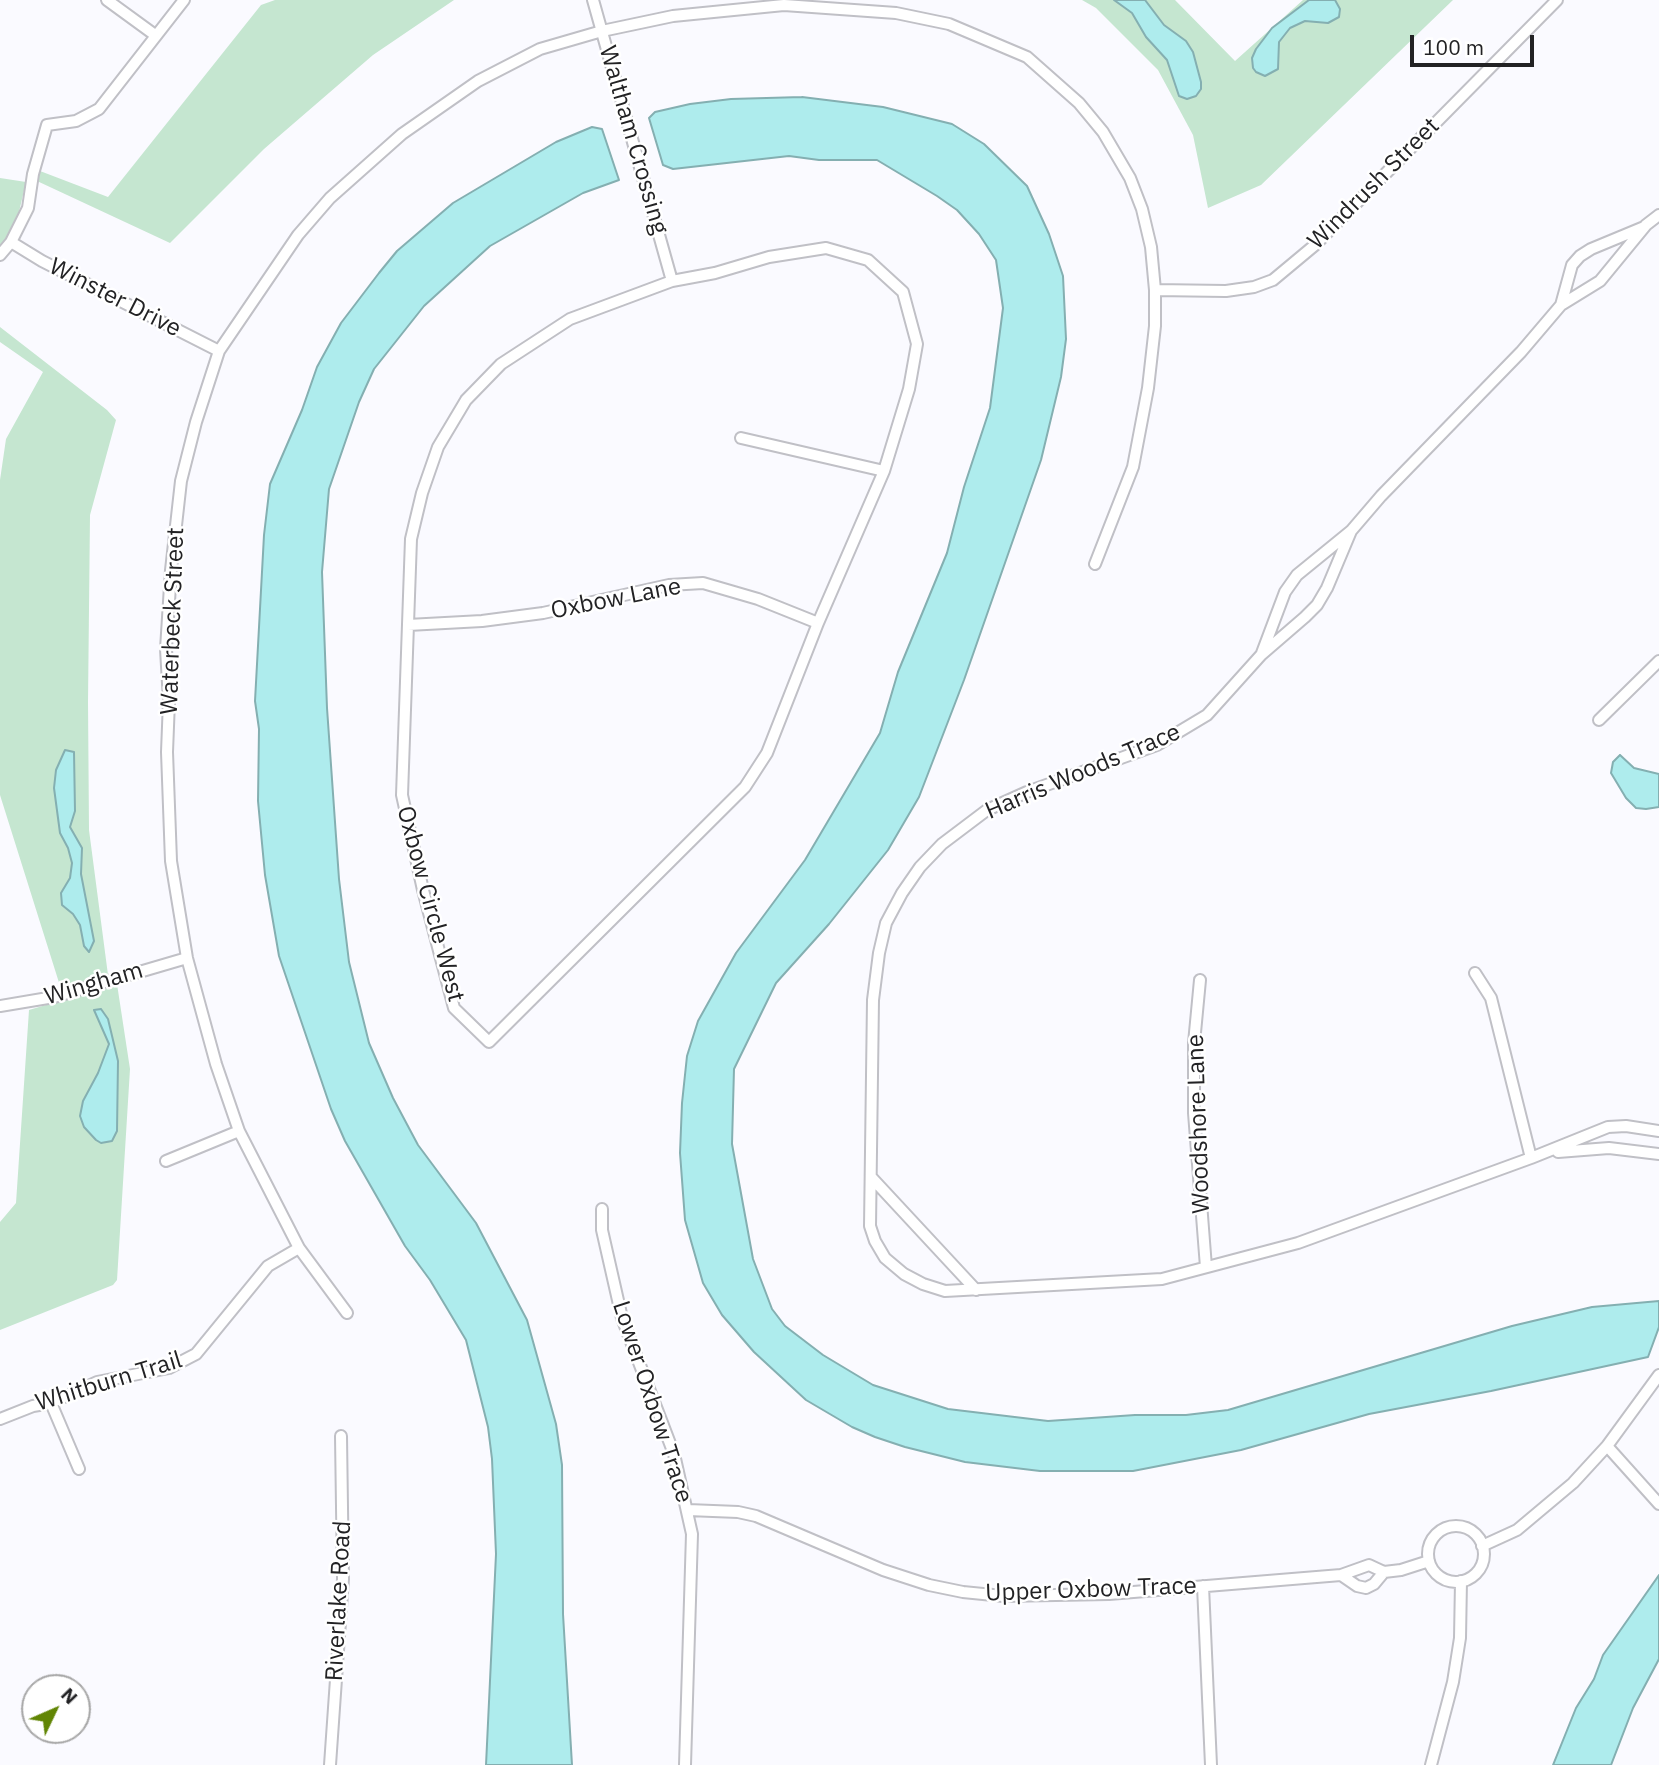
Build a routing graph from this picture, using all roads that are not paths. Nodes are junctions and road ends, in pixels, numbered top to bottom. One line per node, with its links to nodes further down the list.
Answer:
1 (107, 0): 6 (street)
2 (184, 0): 6 (street)
3 (593, 0): 5 (street, Waltham Crossing)
4 (1557, 0): 12 (street, Windrush Street)
5 (602, 31): 11 (street, Waltham Crossing); 12 (street, Waterbeck Street); 14 (street, Waterbeck Street)
6 (155, 35): 9 (street)
7 (1659, 215): 8 (street, Harris Woods Trace)
8 (1646, 225): 13 (street, Harris Woods Trace); 13 (street, Harris Woods Trace)
9 (11, 242): 10 (street); 14 (street, Winster Drive)
10 (0, 255)
11 (672, 281): 16 (street, Oxbow Circle West); 20 (street, Oxbow Circle West)
12 (1155, 290): 18 (street, Waterbeck Street)
13 (1561, 305): 17 (street, Harris Woods Trace)
14 (219, 351): 24 (street, Waterbeck Street)
15 (741, 438): 16 (street)
16 (884, 471): 19 (street, Oxbow Circle West)
17 (1351, 531): 21 (street, Harris Woods Trace); 21 (street, Harris Woods Trace)
18 (1095, 564)
19 (818, 623): 20 (street, Oxbow Lane); 20 (street, Oxbow Circle West)
20 (408, 625)
21 (1261, 655): 33 (street, Harris Woods Trace)
22 (1659, 661): 23 (street)
23 (1598, 720)
24 (187, 958): 27 (street, Wingham); 28 (street, Waterbeck Street)
25 (1475, 973): 31 (street)
26 (1200, 980): 36 (street, Woodshore Lane)
27 (0, 1006)
28 (239, 1131): 32 (street); 35 (street, Waterbeck Street)
29 (1659, 1131): 31 (street, Harris Woods Trace)
30 (1659, 1154): 31 (street, Harris Woods Trace)
31 (1531, 1158): 36 (street, Harris Woods Trace)
32 (166, 1161)
33 (871, 1177): 37 (street); 37 (street, Harris Woods Trace)
34 (602, 1209): 46 (street, Lower Oxbow Trace)
35 (299, 1248): 38 (street, Waterbeck Street); 40 (street, Whitburn Trail)
36 (1206, 1267): 37 (street, Harris Woods Trace)
37 (976, 1290)
38 (347, 1313)
39 (1659, 1375): 43 (street)
40 (51, 1403): 41 (street, Whitburn Trail); 44 (street)
41 (0, 1419)
42 (341, 1436): 53 (street, Riverlake Road)
43 (1607, 1447): 45 (street); 47 (street)
44 (79, 1469)
45 (1659, 1504)
46 (688, 1510): 52 (street, Upper Oxbow Trace); 54 (street, Lower Oxbow Trace)
47 (1482, 1546): 48 (street); 51 (street)
48 (1429, 1561): 49 (street, Upper Oxbow Trace); 51 (street)
49 (1384, 1572): 50 (street, Upper Oxbow Trace); 50 (street, Upper Oxbow Trace)
50 (1341, 1575): 52 (street, Upper Oxbow Trace)
51 (1461, 1581): 56 (street)
52 (1203, 1586): 55 (street)
53 (330, 1765)
54 (685, 1765)
55 (1211, 1765)
56 (1431, 1765)

